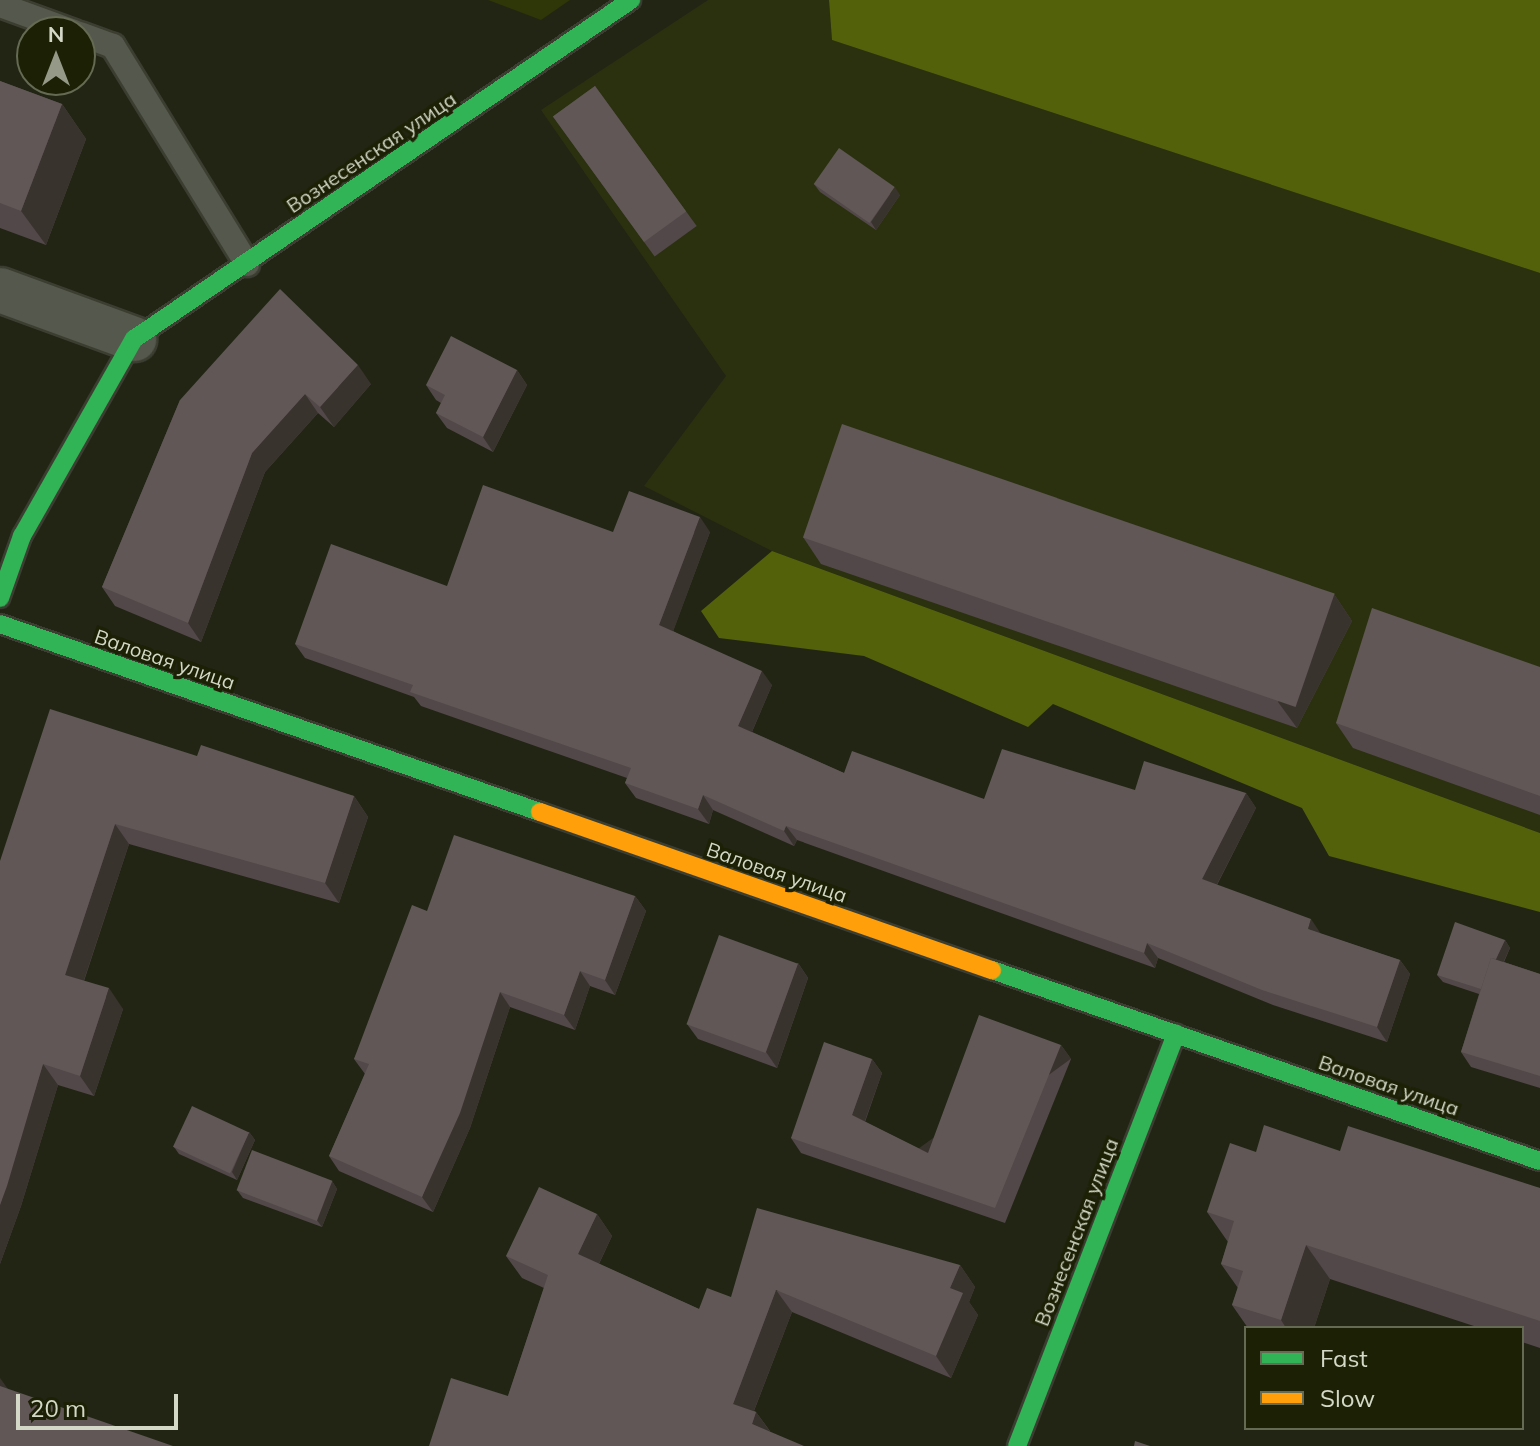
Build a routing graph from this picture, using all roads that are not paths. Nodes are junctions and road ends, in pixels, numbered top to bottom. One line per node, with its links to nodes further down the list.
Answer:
1 (631, 0): 5 (street, Вознесенская улица)
2 (0, 5): 3 (lane)
3 (30, 16)
4 (96, 40): 5 (lane)
5 (247, 264): 7 (street, Вознесенская улица)
6 (0, 290): 7 (street)
7 (134, 339): 8 (street)
8 (0, 598)
9 (0, 624): 10 (street, Валовая улица)
10 (1176, 1034): 11 (street, Валовая улица); 12 (street, Вознесенская улица)
11 (1540, 1161)
12 (1017, 1446)

